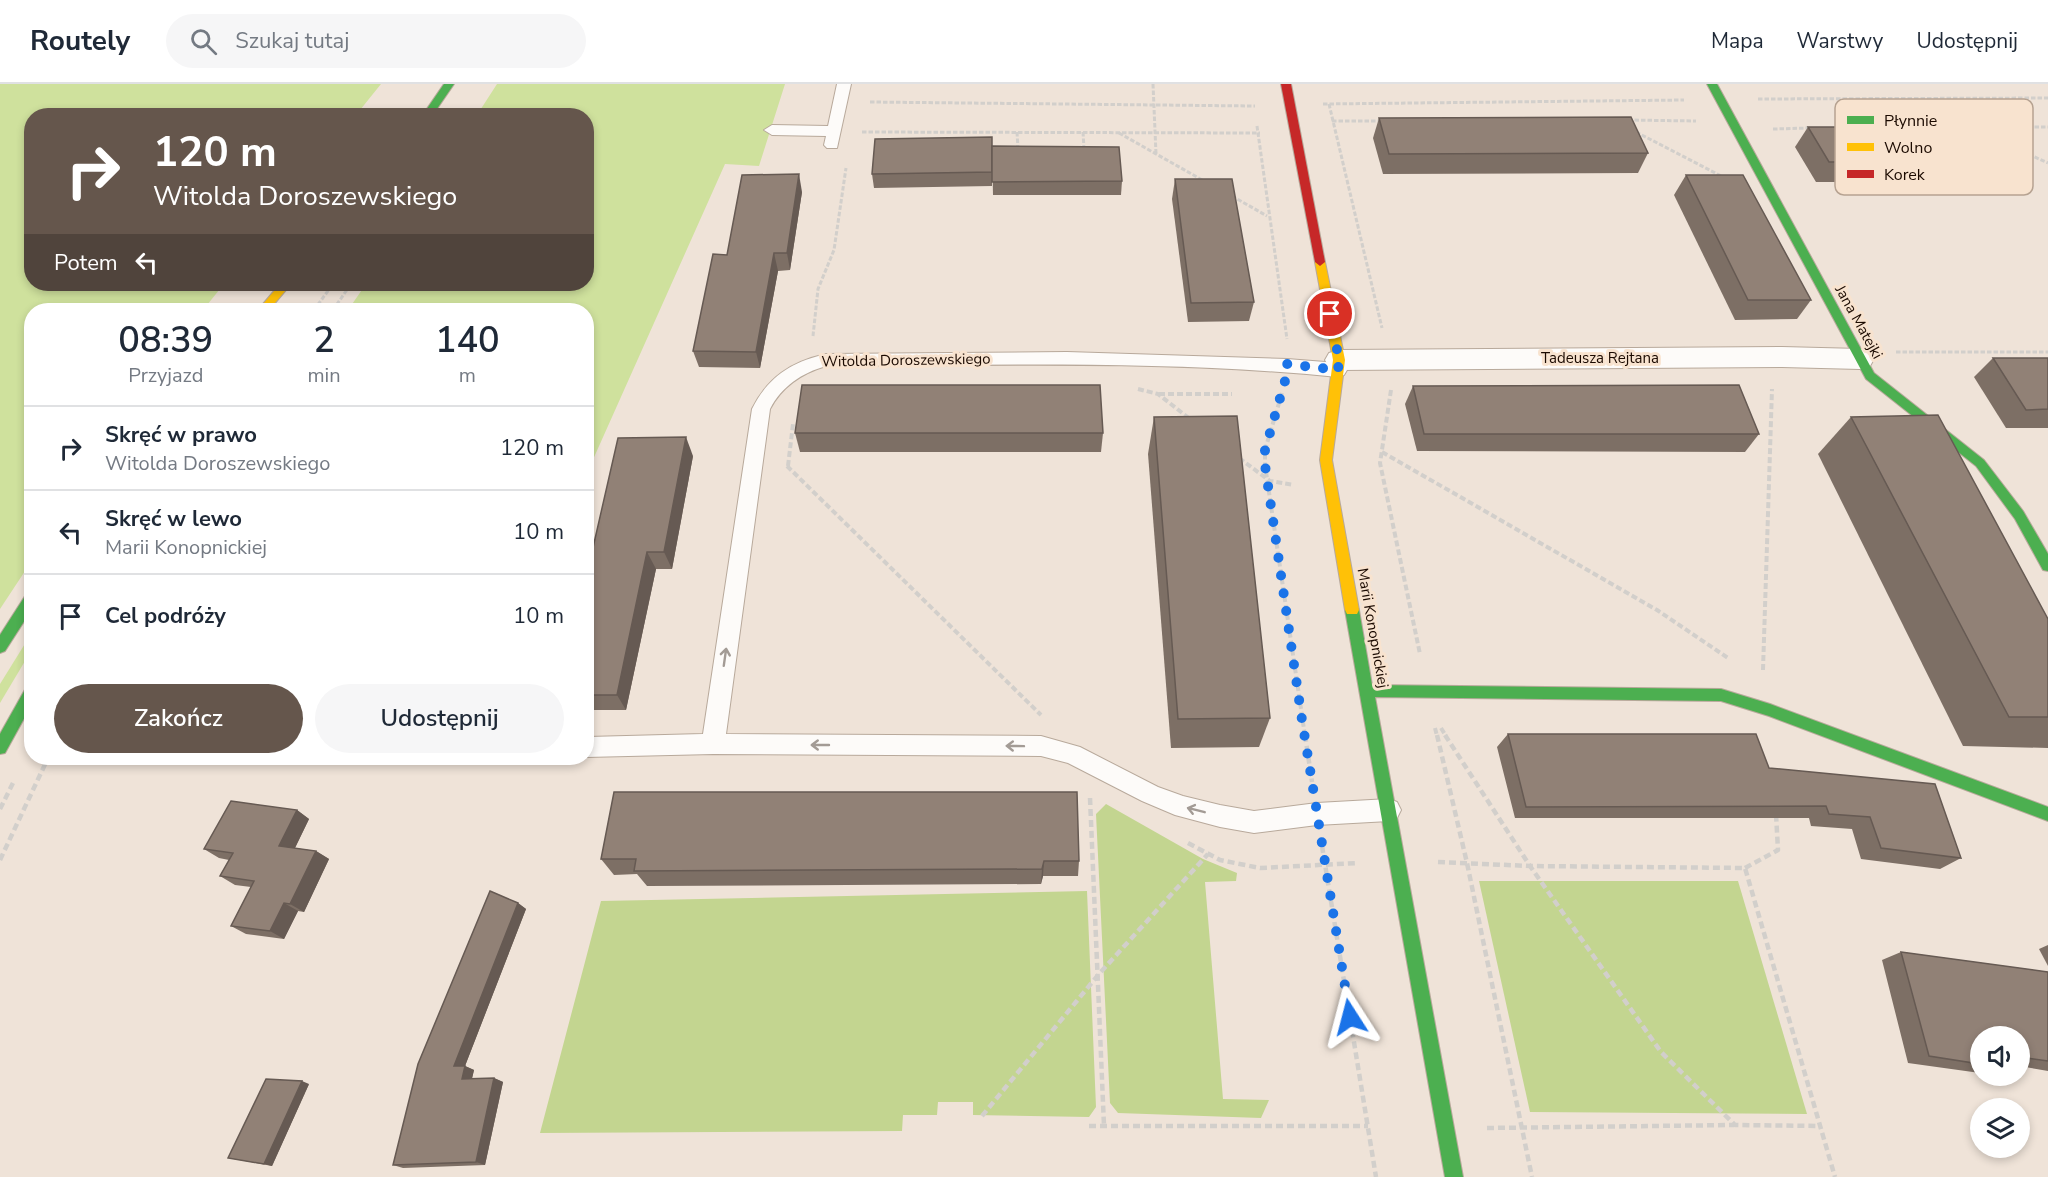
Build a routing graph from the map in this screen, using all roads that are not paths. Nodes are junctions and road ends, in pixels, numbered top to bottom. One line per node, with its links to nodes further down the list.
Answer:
1 (449, 84): 5 (street)
2 (844, 84): 6 (lane)
3 (1286, 84): 10 (street, Marii Konopnickiej)
4 (1712, 84): 9 (street, Jana Matejki)
5 (432, 108)
6 (772, 130)
7 (280, 291): 8 (street)
8 (269, 303)
9 (1858, 355): 10 (street, Tadeusza Rejtana); 11 (street, Jana Matejki)
10 (1338, 365): 14 (street, Marii Konopnickiej); 16 (lane, Witolda Doroszewskiego, one-way to 10)
11 (2048, 566)
12 (24, 610): 13 (street)
13 (0, 647)
14 (1368, 691): 19 (street, Marii Konopnickiej); 20 (street)
15 (24, 704): 18 (street)
16 (713, 744): 17 (lane); 19 (lane, one-way to 16)
17 (594, 747)
18 (0, 748)
19 (1389, 810): 21 (street, Marii Konopnickiej)
20 (2048, 814)
21 (1454, 1177)

